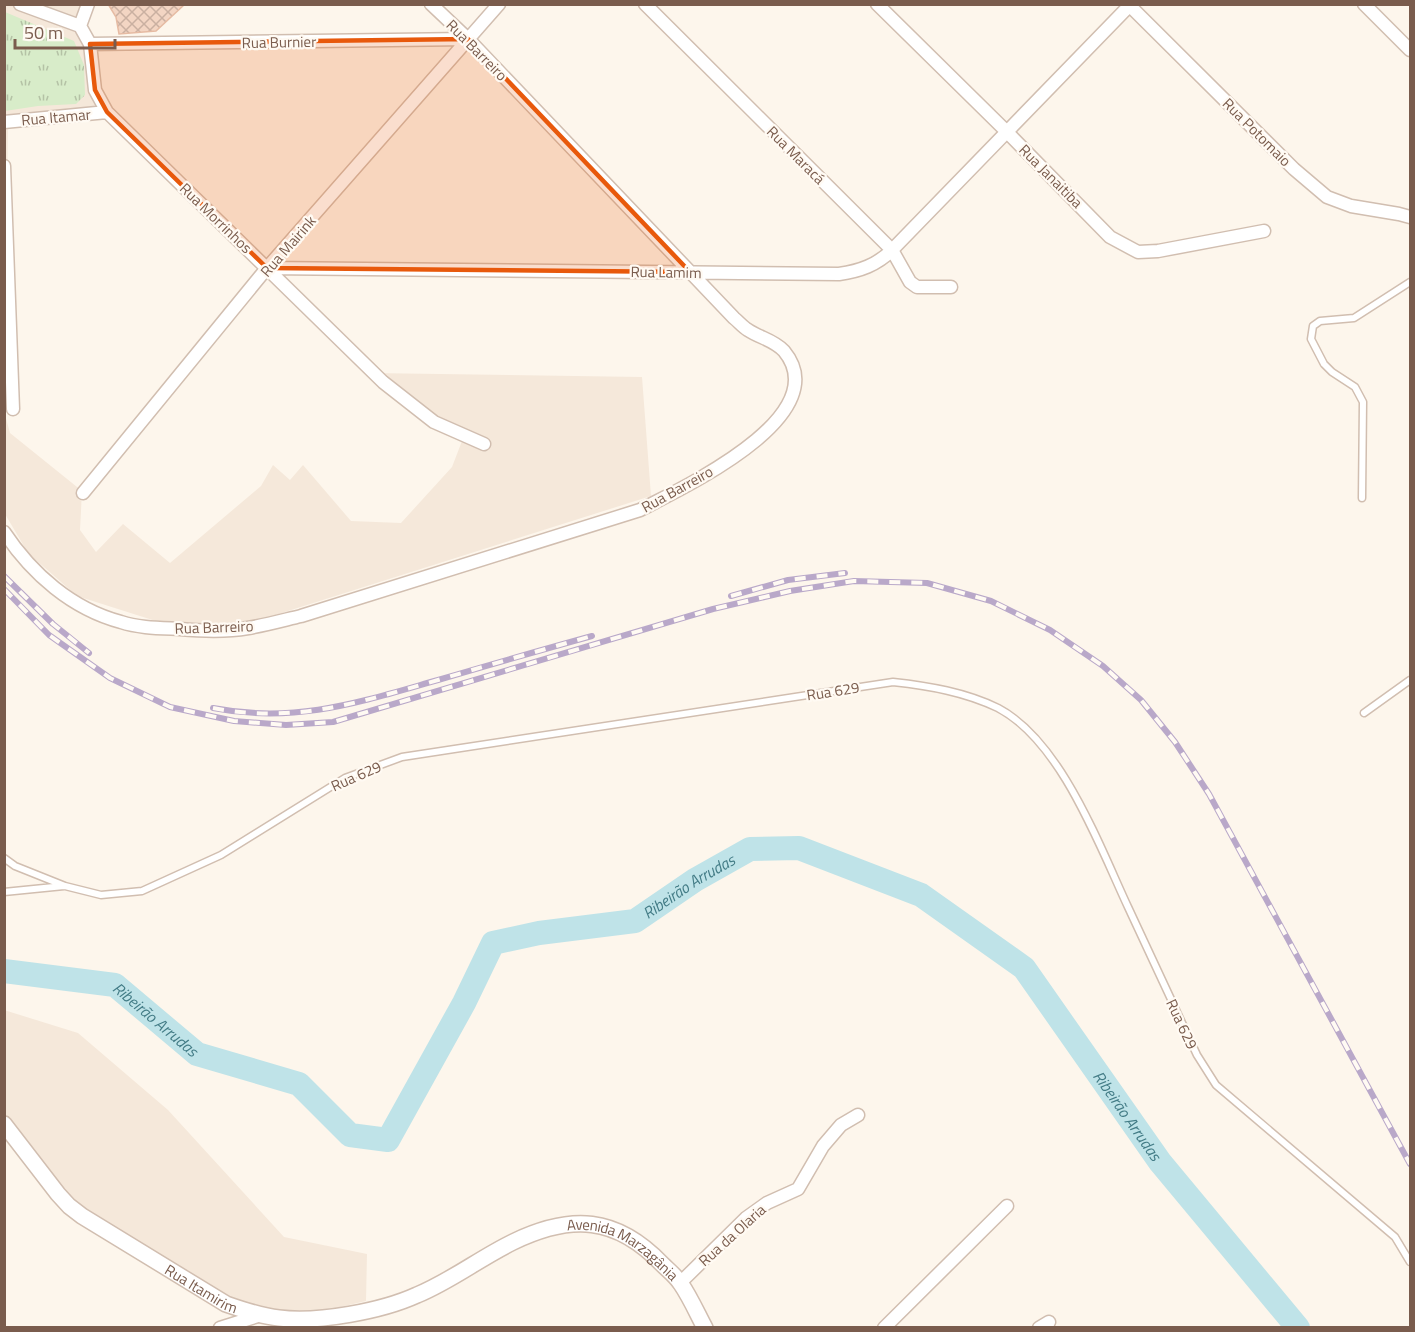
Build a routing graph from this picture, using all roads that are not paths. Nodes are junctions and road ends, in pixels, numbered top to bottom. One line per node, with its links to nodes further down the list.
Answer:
1 (20, 4): 9 (street)
2 (88, 4): 9 (street)
3 (431, 4): 10 (street, Rua Barreiro)
4 (499, 4): 10 (street, Rua Mairink)
5 (645, 4): 19 (street, Rua Maracá)
6 (877, 4): 15 (street, Rua Janaitiba)
7 (1364, 4): 12 (street)
8 (1130, 5): 15 (street, Rua Lamim); 17 (street, Rua Potomaio)
9 (80, 26): 11 (street, Rua Morrinhos)
10 (468, 39): 11 (street, Rua Burnier); 20 (street, Rua Mairink); 21 (street, Rua Barreiro)
11 (90, 44): 13 (street, Rua Morrinhos)
12 (1410, 50)
13 (107, 112): 14 (street, Rua Itamar); 20 (street, Rua Morrinhos)
14 (4, 122)
15 (1006, 131): 18 (street, Rua Janaitiba); 19 (street, Rua Lamim)
16 (4, 166): 24 (street)
17 (1410, 217)
18 (1264, 231)
19 (892, 250): 21 (street, Rua Lamim); 23 (street, Rua Maracá)
20 (267, 268): 21 (street, Rua Lamim); 25 (street, Rua Morrinhos); 26 (street, Rua Mairink)
21 (690, 272): 28 (street, Rua Barreiro)
22 (1410, 282): 27 (lane)
23 (951, 287)
24 (13, 410)
25 (484, 444)
26 (83, 493)
27 (1362, 498)
28 (4, 532)
29 (1410, 680): 30 (lane)
30 (1364, 713)
31 (4, 858): 32 (lane, Rua 629)
32 (64, 886): 33 (lane); 38 (lane, Rua 629)
33 (4, 892)
34 (858, 1115): 39 (street, Rua da Olaria)
35 (4, 1124): 40 (street, Rua Itamirim)
36 (1007, 1206): 43 (street)
37 (512, 1242): 39 (street, Avenida Marzagânia); 40 (street, Rua Itamirim)
38 (1410, 1262)
39 (680, 1283): 42 (street, Avenida Marzagânia)
40 (261, 1315): 41 (street)
41 (220, 1328)
42 (705, 1328)
43 (884, 1328)

